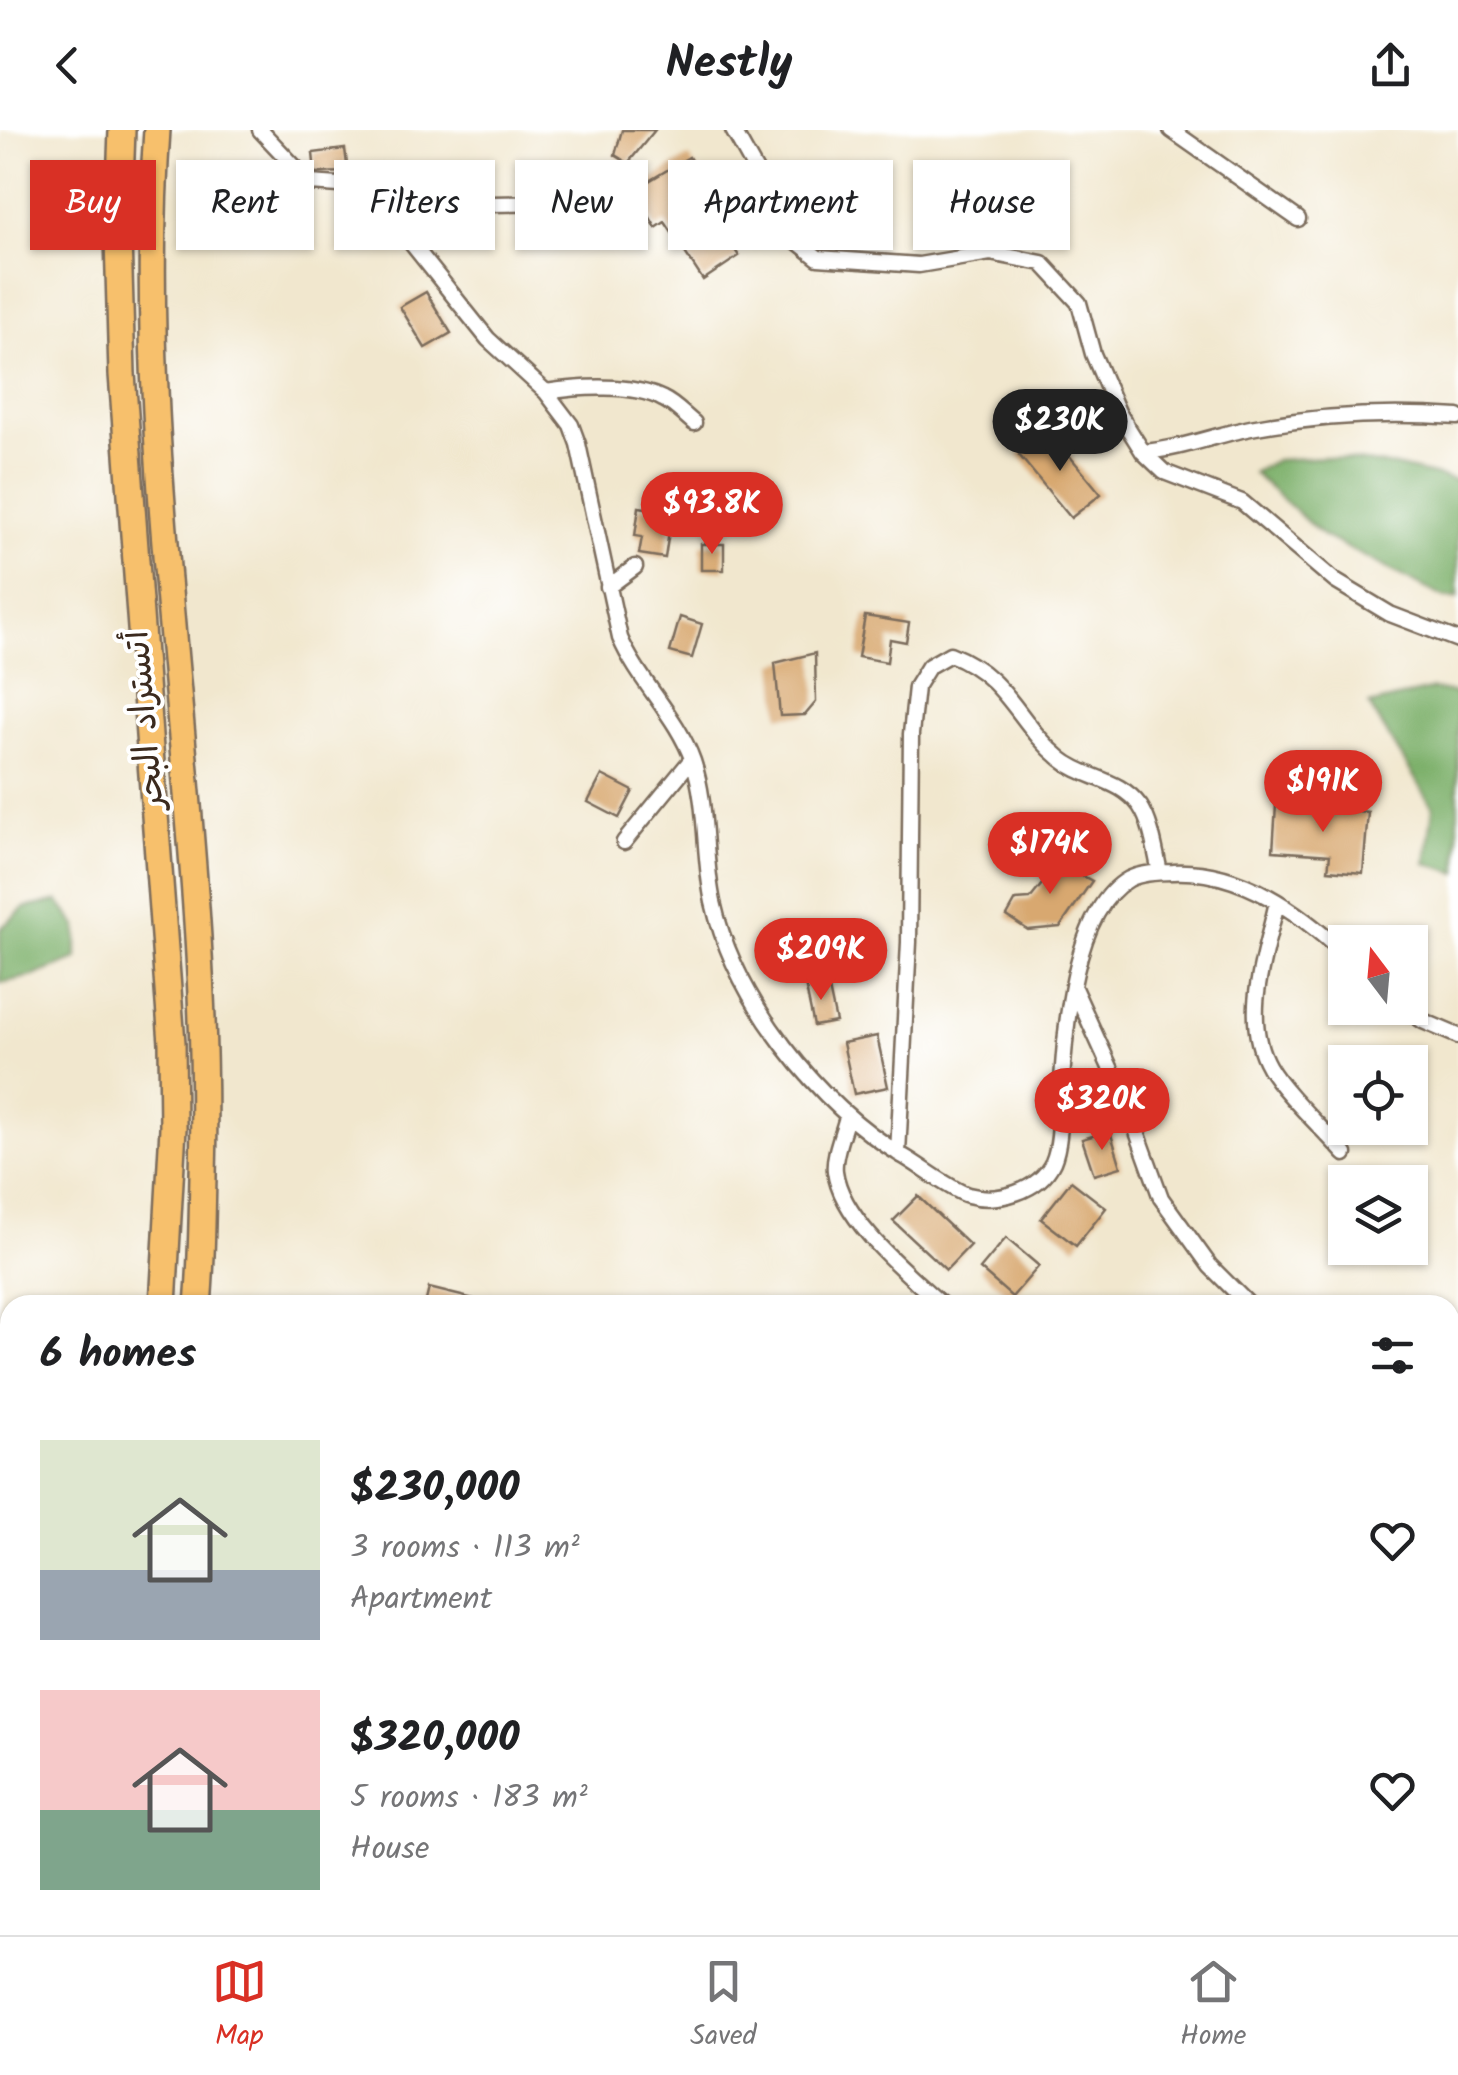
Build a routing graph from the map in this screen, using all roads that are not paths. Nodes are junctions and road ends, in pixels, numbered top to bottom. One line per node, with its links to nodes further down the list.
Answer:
1 (122, 130): 27 (highway, أتستراد البحر)
2 (157, 130): 28 (highway, أتستراد البحر)
3 (260, 130): 6 (street)
4 (734, 130): 12 (street)
5 (1171, 130): 7 (street)
6 (334, 185)
7 (1298, 219)
8 (417, 250): 9 (street)
9 (546, 392): 11 (street); 14 (street)
10 (1458, 417): 12 (street)
11 (694, 423)
12 (1143, 452): 15 (street)
13 (634, 567): 14 (street)
14 (608, 587): 16 (street)
15 (1458, 640)
16 (692, 759): 17 (street); 24 (street)
17 (624, 842)
18 (1160, 872): 19 (street); 21 (street); 25 (street)
19 (1277, 902): 20 (street); 26 (street)
20 (1328, 940)
21 (1072, 983): 25 (street); 30 (street)
22 (1428, 1023): 23 (street)
23 (1458, 1036)
24 (847, 1117): 25 (street); 29 (street)
25 (898, 1153)
26 (1345, 1154)
27 (164, 1295)
28 (198, 1295)
29 (931, 1295)
30 (1239, 1295)

